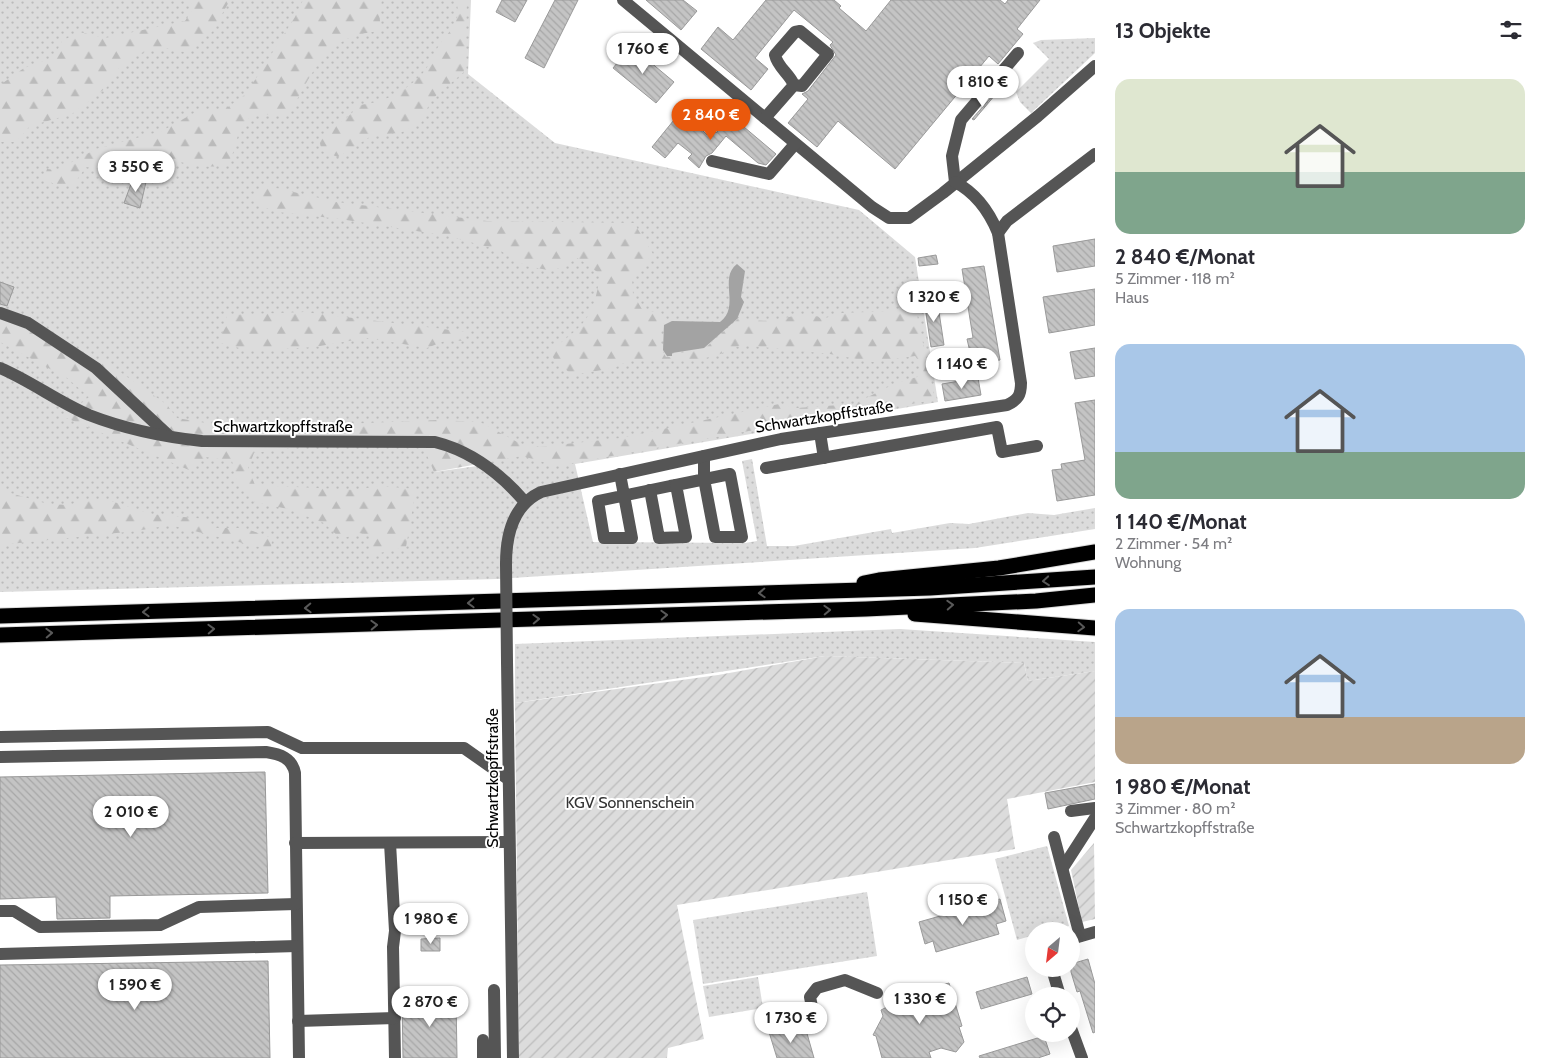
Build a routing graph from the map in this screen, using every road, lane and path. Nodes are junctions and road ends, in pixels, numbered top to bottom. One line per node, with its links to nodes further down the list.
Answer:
1 (623, 0): 5 (street)
2 (1018, 53): 9 (street)
3 (1095, 66): 9 (street)
4 (794, 85): 5 (street)
5 (765, 118): 6 (street)
6 (796, 144): 8 (street); 9 (street)
7 (1095, 154): 10 (street)
8 (712, 160)
9 (955, 182): 10 (street, Schwartzkopffstraße)
10 (998, 233): 13 (street, Schwartzkopffstraße)
11 (0, 313): 14 (street)
12 (0, 368): 14 (street, Schwartzkopffstraße)
13 (820, 433): 16 (street, Schwartzkopffstraße); 17 (street)
14 (171, 438): 23 (street, Schwartzkopffstraße)
15 (1037, 446): 17 (street)
16 (704, 456): 19 (street, Schwartzkopffstraße); 20 (street)
17 (824, 458): 18 (street)
18 (766, 468)
19 (620, 474): 22 (street); 23 (street, Schwartzkopffstraße)
20 (704, 479): 20 (street); 21 (street)
21 (676, 485): 22 (street); 22 (street)
22 (650, 490)
23 (525, 502): 34 (street, Schwartzkopffstraße, bridge)
24 (1095, 552): 26 (highway)
25 (1095, 577): 26 (highway, one-way to 26)
26 (828, 592): 29 (highway, one-way to 29)
27 (1095, 595): 28 (highway, one-way to 27)
28 (866, 609): 30 (highway, one-way to 30); 31 (highway, one-way to 28)
29 (0, 616)
30 (1095, 628)
31 (0, 635)
32 (0, 737): 34 (street)
33 (0, 757): 40 (street)
34 (508, 779): 39 (street, Schwartzkopffstraße)
35 (1095, 808): 36 (street)
36 (1071, 811)
37 (1095, 818): 42 (street)
38 (1054, 837): 42 (street)
39 (508, 842): 41 (street); 61 (street, Schwartzkopffstraße)
40 (295, 843): 41 (street); 43 (street)
41 (390, 843): 53 (street)
42 (1064, 866): 45 (street)
43 (296, 904): 44 (street); 48 (street)
44 (0, 911)
45 (1073, 922)
46 (1095, 932): 47 (street)
47 (1080, 937)
48 (297, 946): 49 (street); 54 (street)
49 (0, 954)
50 (494, 990): 60 (street)
51 (877, 993): 52 (street)
52 (812, 1012)
53 (395, 1018): 54 (street); 58 (street)
54 (298, 1021): 57 (street)
55 (483, 1040): 59 (street)
56 (1076, 1042): 62 (street)
57 (299, 1058)
58 (395, 1058)
59 (484, 1058)
60 (494, 1058)
61 (512, 1058)
62 (1082, 1058)

